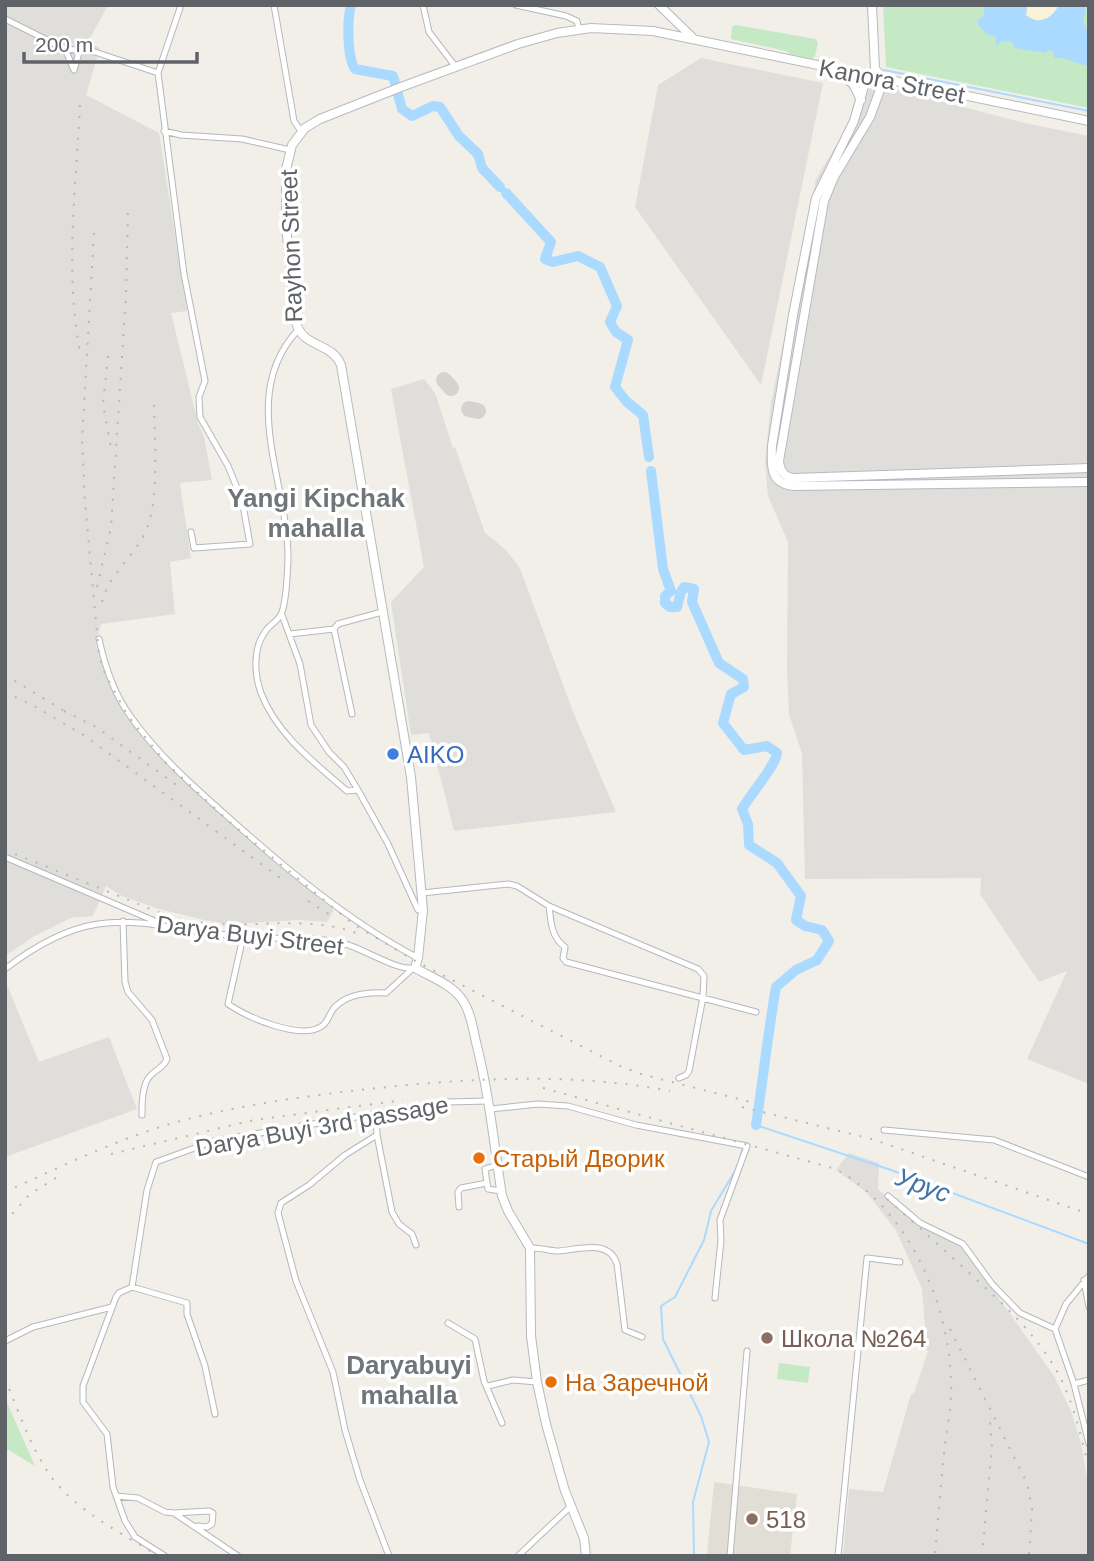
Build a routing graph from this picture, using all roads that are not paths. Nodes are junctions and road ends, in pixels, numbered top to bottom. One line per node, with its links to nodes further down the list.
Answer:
1 (181, 5): 16 (street)
2 (274, 5): 22 (street)
3 (423, 5): 13 (street)
4 (516, 5): 8 (street)
5 (872, 5): 14 (street)
6 (661, 7): 9 (street); 10 (street)
7 (5, 19): 11 (street)
8 (579, 29): 9 (street); 13 (street)
9 (653, 31): 10 (street)
10 (695, 39): 15 (street, Kanora Street)
11 (65, 49): 12 (street); 12 (street)
12 (80, 49): 16 (street)
13 (455, 66): 22 (street)
14 (875, 69): 17 (street); 18 (street)
15 (834, 70): 17 (street, Kanora Street); 19 (street)
16 (158, 73): 21 (street)
17 (867, 76): 18 (street, Kanora Street); 19 (street)
18 (884, 79): 20 (street, Kanora Street); 25 (street)
19 (861, 100): 24 (street)
20 (1089, 121)
21 (164, 131): 23 (street); 31 (street)
22 (301, 131): 23 (street, Rayhon Street)
23 (290, 150): 26 (street, Rayhon Street)
24 (793, 315): 25 (street); 27 (street)
25 (804, 316): 27 (street)
26 (298, 330): 32 (street); 33 (street, Rayhon Street)
27 (786, 385): 29 (street)
28 (1089, 468): 29 (street)
29 (782, 479): 30 (street)
30 (1088, 482)
31 (191, 532)
32 (382, 612): 34 (street); 40 (street)
33 (282, 615): 35 (street); 38 (street)
34 (334, 629): 35 (street); 37 (street)
35 (290, 634): 38 (street)
36 (99, 639): 46 (street)
37 (352, 713)
38 (358, 790): 42 (street)
39 (5, 858): 44 (street)
40 (422, 893): 41 (street); 42 (street)
41 (549, 906): 49 (street); 49 (street)
42 (423, 910): 46 (street)
43 (123, 920): 44 (street, Darya Buyi Street); 47 (street, Darya Buyi Street); 53 (street)
44 (165, 925): 45 (street, Darya Buyi Street)
45 (243, 937): 48 (street, Darya Buyi Street); 48 (street)
46 (418, 958): 48 (street)
47 (5, 969)
48 (413, 969): 52 (street, Darya Buyi Street)
49 (704, 997): 50 (street); 51 (street)
50 (756, 1012)
51 (679, 1078)
52 (490, 1105): 54 (street, Darya Buyi 3rd passage); 57 (street, Darya Buyi Street); 68 (street, Darya Buyi 3rd passage)
53 (142, 1115)
54 (376, 1115): 56 (street); 67 (street, Darya Buyi 3rd passage)
55 (884, 1130): 58 (street)
56 (377, 1135): 63 (street); 90 (street)
57 (498, 1165): 59 (street); 60 (street, Darya Buyi Street)
58 (1089, 1177)
59 (487, 1183): 60 (street); 62 (street)
60 (501, 1191): 64 (street, Darya Buyi Street)
61 (888, 1196): 72 (street)
62 (459, 1207)
63 (416, 1245)
64 (530, 1248): 73 (street); 77 (street)
65 (900, 1262): 94 (street)
66 (1086, 1278): 70 (street); 72 (street)
67 (132, 1287): 69 (street); 80 (street)
68 (715, 1298)
69 (112, 1307): 74 (street); 84 (street)
70 (1089, 1307)
71 (448, 1323): 79 (street)
72 (1055, 1329): 78 (street)
73 (642, 1337)
74 (5, 1341)
75 (747, 1351): 93 (street)
76 (1089, 1380): 78 (street)
77 (537, 1382): 79 (street); 85 (street)
78 (1074, 1384): 82 (street)
79 (488, 1386): 81 (street)
80 (215, 1414)
81 (502, 1423)
82 (1087, 1428): 83 (street)
83 (1089, 1444)
84 (116, 1496): 86 (street); 88 (street)
85 (572, 1506): 91 (street); 92 (street)
86 (174, 1513): 87 (street); 87 (street)
87 (194, 1525): 89 (street)
88 (166, 1556)
89 (238, 1556)
90 (388, 1556)
91 (518, 1556)
92 (586, 1556)
93 (730, 1556)
94 (838, 1556)

